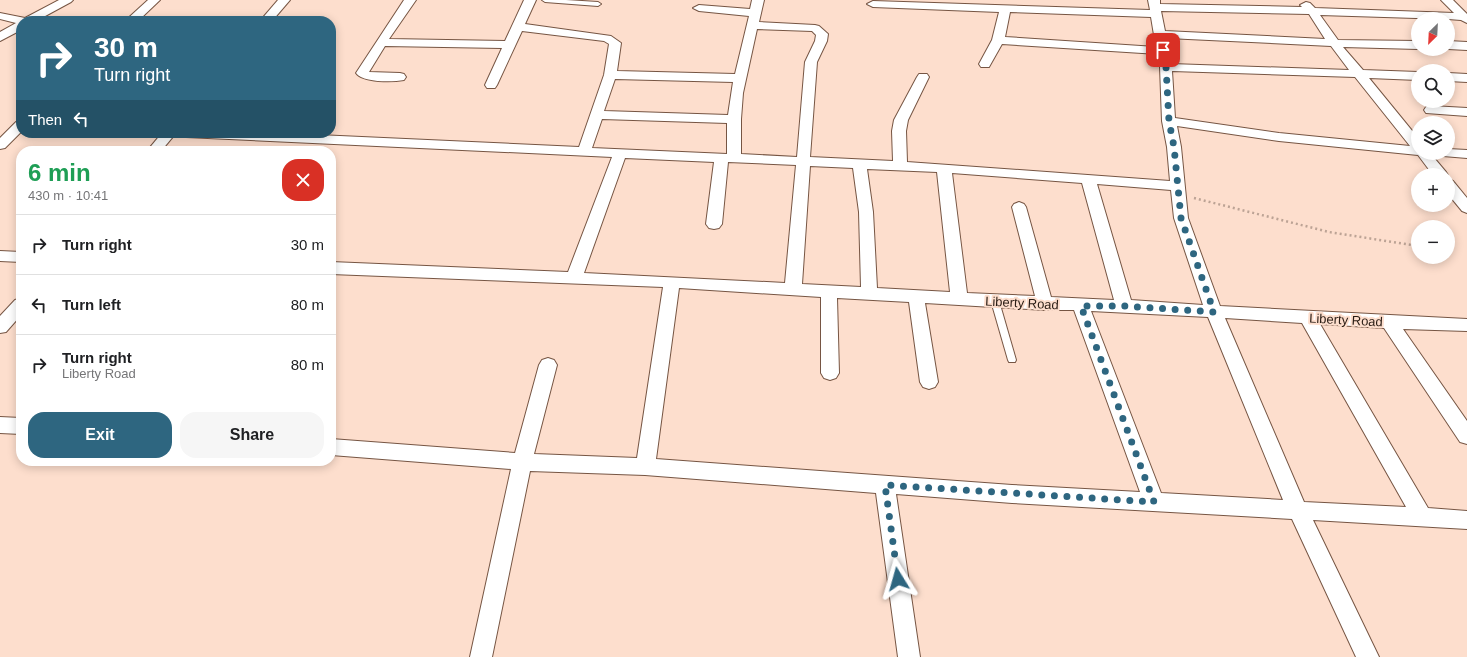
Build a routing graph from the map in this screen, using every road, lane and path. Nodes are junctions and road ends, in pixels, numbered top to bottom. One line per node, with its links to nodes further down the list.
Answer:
1 (67, 0): 17 (street)
2 (154, 0): 18 (street)
3 (284, 0): 19 (street)
4 (410, 0): 28 (street)
5 (530, 0): 23 (street)
6 (545, 0): 10 (lane)
7 (758, 0): 22 (street)
8 (1302, 0): 15 (street)
9 (1447, 0): 20 (street)
10 (598, 4)
11 (873, 4): 14 (street)
12 (1155, 7): 14 (street); 15 (street); 25 (street)
13 (699, 8): 22 (street)
14 (1005, 8): 27 (street)
15 (1312, 11): 20 (street); 29 (street)
16 (0, 16): 21 (street)
17 (37, 16)
18 (136, 16)
19 (270, 16)
20 (1466, 18)
21 (16, 19)
22 (753, 19): 43 (street); 64 (street)
23 (518, 27): 30 (street); 38 (street)
24 (16, 28): 26 (street)
25 (1160, 34): 29 (street); 34 (street)
26 (0, 37)
27 (998, 40): 34 (street); 35 (street)
28 (381, 42): 30 (street); 40 (street)
29 (1334, 43): 31 (street); 37 (street)
30 (510, 45): 45 (street)
31 (1411, 45)
32 (1455, 45): 33 (street)
33 (1467, 46)
34 (1163, 50): 36 (street)
35 (985, 64)
36 (1166, 67): 37 (street); 50 (street)
37 (1360, 75): 39 (street); 54 (street)
38 (610, 76): 43 (street); 48 (street)
39 (1411, 76)
40 (400, 77)
41 (923, 77): 66 (street)
42 (1455, 77): 44 (street)
43 (741, 78): 49 (street)
44 (1467, 78)
45 (491, 85)
46 (1431, 110): 47 (street)
47 (1467, 112)
48 (596, 115): 49 (street); 58 (street)
49 (734, 119): 62 (street)
50 (1169, 121): 57 (street); 70 (street)
51 (16, 130): 55 (street)
52 (165, 138): 56 (street)
53 (297, 138): 58 (street)
54 (1411, 138)
55 (0, 144)
56 (158, 146)
57 (1411, 150)
58 (584, 151): 59 (street)
59 (620, 153): 62 (street); 79 (street)
60 (1455, 153): 61 (street)
61 (1467, 154)
62 (727, 158): 64 (street); 74 (street)
63 (1429, 160): 68 (street)
64 (804, 162): 65 (street); 81 (street)
65 (860, 164): 66 (street); 83 (street)
66 (900, 166): 67 (street)
67 (944, 168): 69 (street); 85 (street)
68 (1435, 168)
69 (1088, 179): 70 (street); 89 (street)
70 (1178, 190): 75 (path); 91 (street)
71 (1455, 191): 72 (street)
72 (1464, 200)
73 (1019, 207): 87 (street)
74 (714, 224)
75 (1411, 245)
76 (0, 256): 77 (street)
77 (16, 257)
78 (336, 268): 79 (street, Liberty Road)
79 (574, 278): 80 (street, Liberty Road)
80 (672, 282): 81 (street, Liberty Road); 103 (street)
81 (793, 289): 82 (street, Liberty Road)
82 (829, 291): 83 (street, Liberty Road); 98 (street)
83 (869, 293): 84 (street, Liberty Road)
84 (916, 296): 85 (street, Liberty Road); 99 (street)
85 (959, 299): 86 (street, Liberty Road)
86 (995, 302): 87 (street, Liberty Road); 96 (lane)
87 (1045, 304): 88 (street, Liberty Road)
88 (1081, 306): 89 (street, Liberty Road); 105 (street)
89 (1124, 306): 91 (street, Liberty Road)
90 (16, 309): 95 (street)
91 (1214, 312): 92 (street, Liberty Road); 106 (street)
92 (1307, 317): 93 (street, Liberty Road); 107 (street)
93 (1389, 322): 94 (street, Liberty Road); 100 (street)
94 (1467, 325)
95 (0, 327)
96 (1012, 360)
97 (548, 365): 102 (street)
98 (830, 373)
99 (929, 382)
100 (1467, 436)
101 (336, 447): 102 (street)
102 (522, 462): 103 (street); 109 (street)
103 (645, 467): 104 (street)
104 (885, 485): 105 (street); 110 (street)
105 (1154, 502): 106 (street)
106 (1296, 509): 107 (street); 111 (street)
107 (1422, 518): 108 (street)
108 (1467, 520)
109 (481, 657)
110 (909, 657)
111 (1368, 657)

